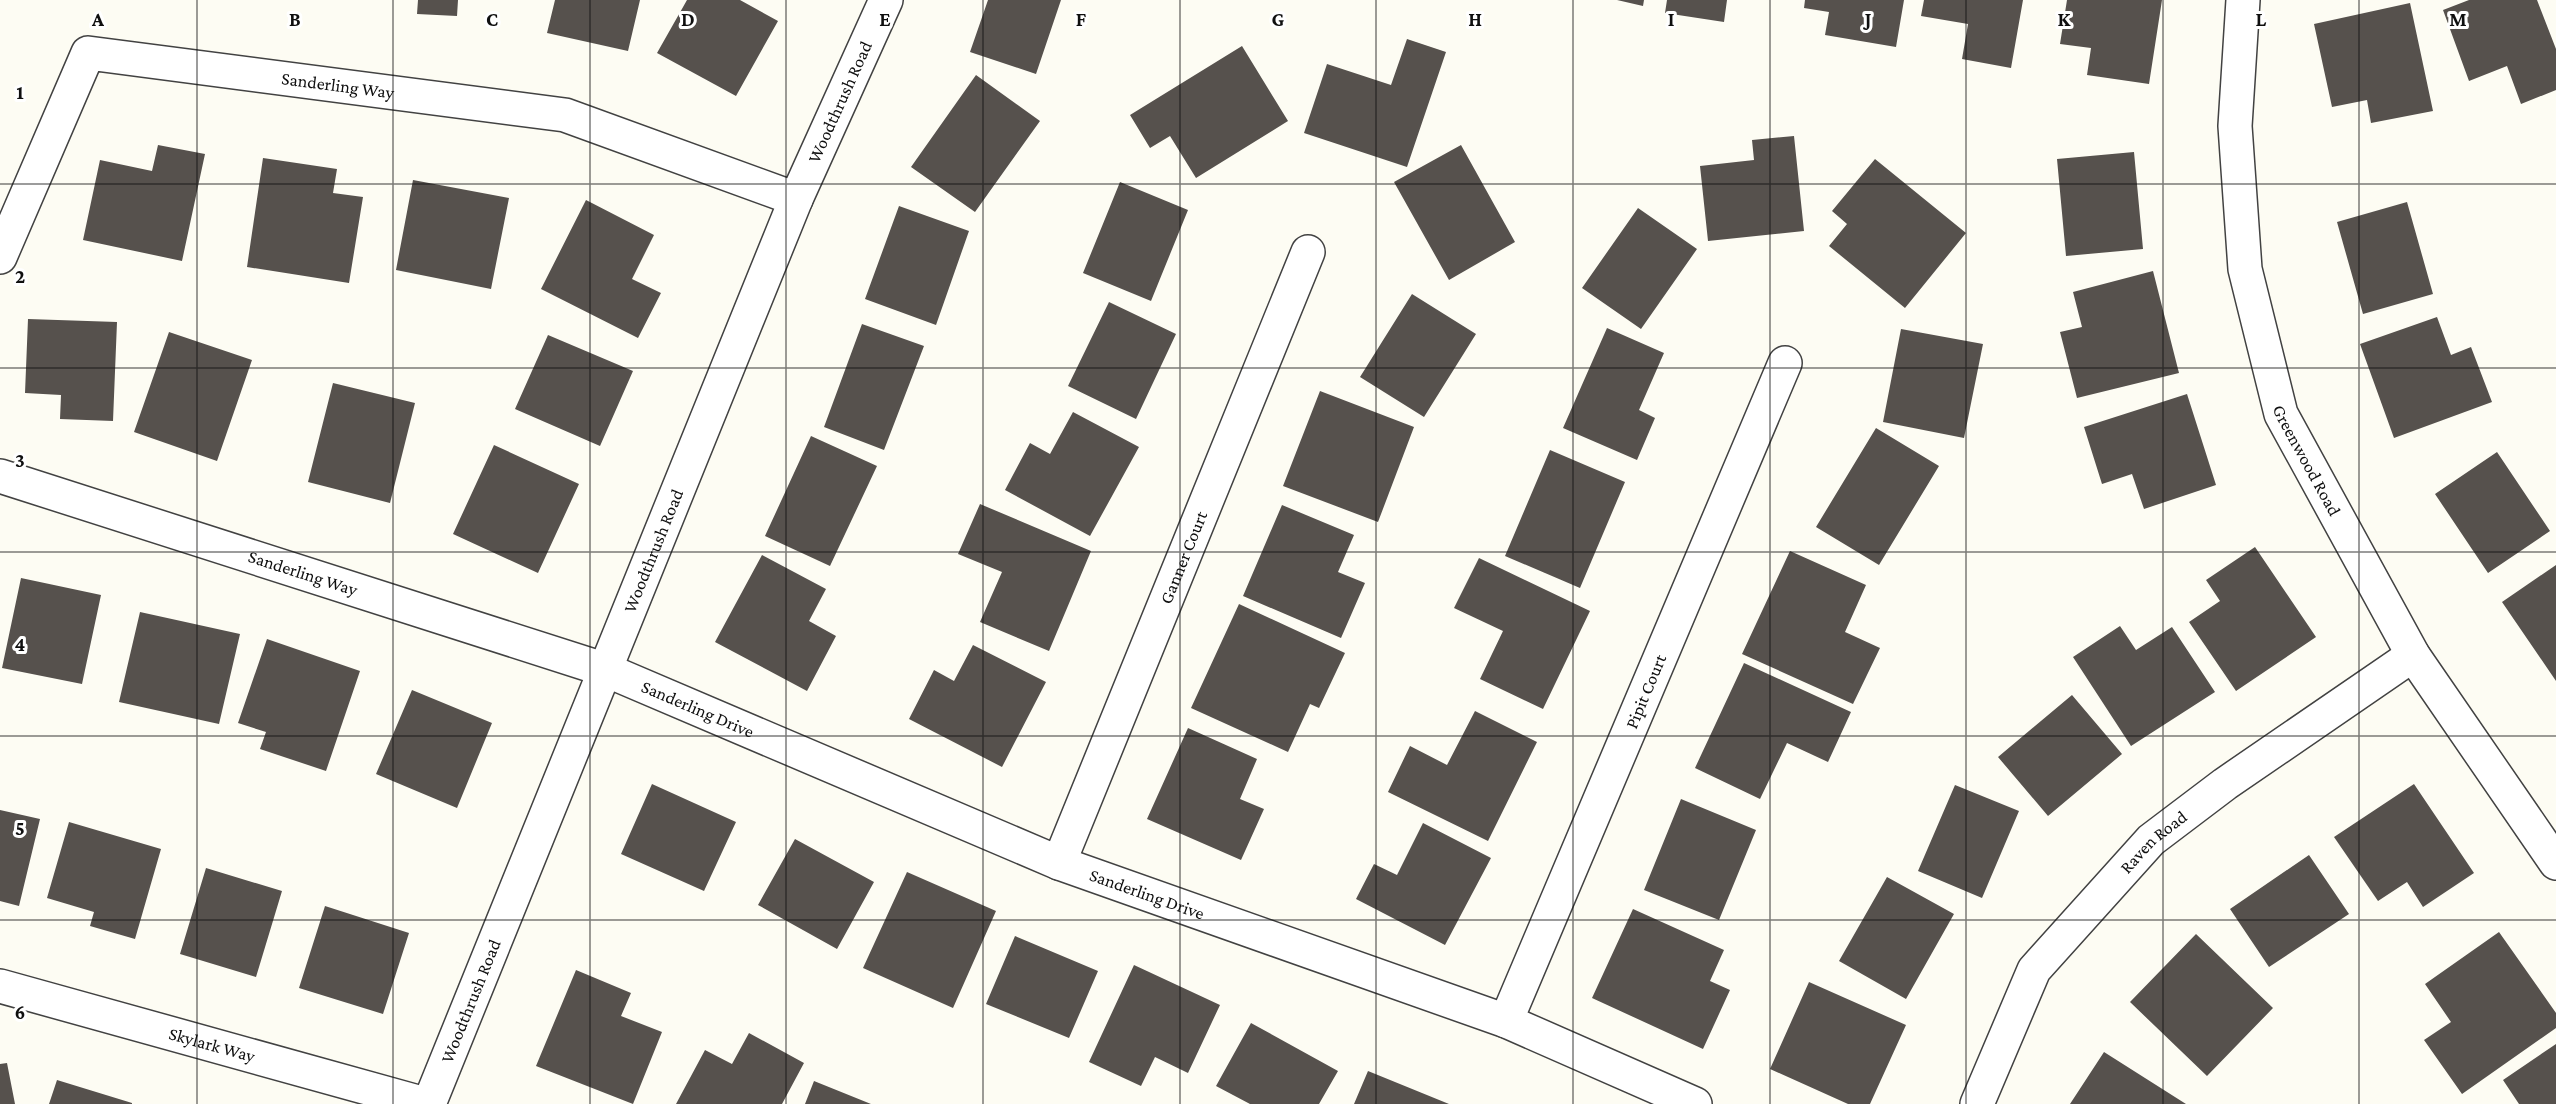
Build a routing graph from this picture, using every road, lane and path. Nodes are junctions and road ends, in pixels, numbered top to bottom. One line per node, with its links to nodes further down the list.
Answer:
1 (886, 0): 3 (street, Woodthrush Road)
2 (2243, 0): 8 (street, Greenwood Road)
3 (796, 199): 5 (street, Sanderling Way); 9 (street, Woodthrush Road)
4 (1308, 252): 10 (street, Ganner Court)
5 (0, 257)
6 (1785, 363): 13 (street, Pipit Court)
7 (0, 476): 9 (street, Sanderling Way)
8 (2413, 655): 11 (street, Greenwood Road); 16 (street, Raven Road)
9 (606, 670): 10 (street, Sanderling Drive); 14 (street, Woodthrush Road)
10 (1059, 863): 13 (street, Sanderling Drive)
11 (2556, 863)
12 (0, 986): 14 (street, Skylark Way)
13 (1506, 1020): 15 (street, Sanderling Drive)
14 (427, 1104)
15 (1695, 1104)
16 (1977, 1104)

